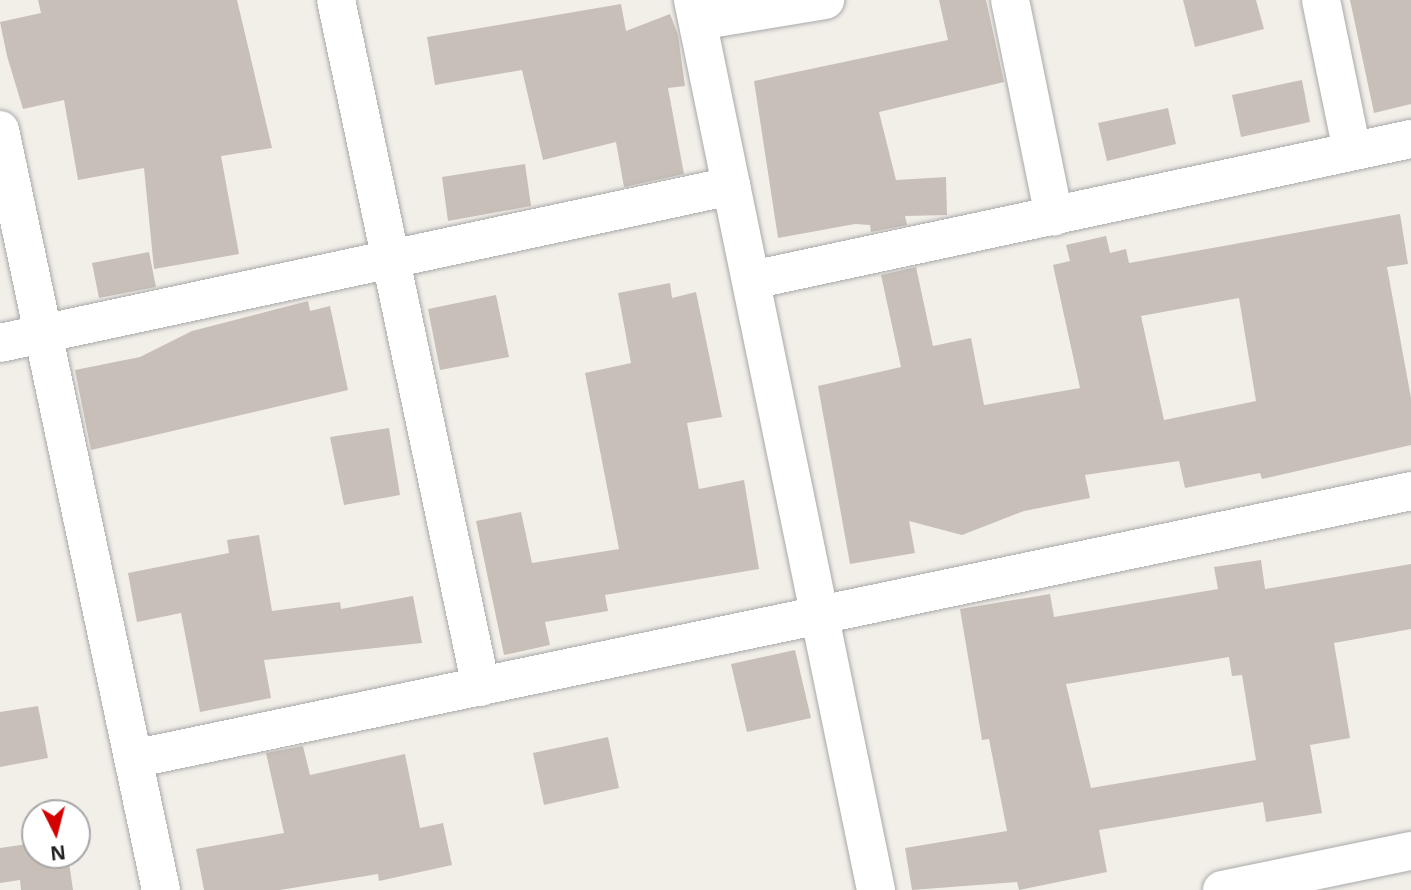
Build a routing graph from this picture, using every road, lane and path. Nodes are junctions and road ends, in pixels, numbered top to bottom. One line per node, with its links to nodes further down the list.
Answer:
1 (336, 0): 11 (street)
2 (825, 0): 5 (street)
3 (1010, 0): 10 (street)
4 (1321, 0): 8 (street)
5 (696, 10): 9 (street)
6 (0, 131): 13 (street)
7 (1411, 139): 8 (street)
8 (1352, 151): 10 (street)
9 (731, 186): 11 (street); 12 (street)
10 (1054, 217): 12 (street)
11 (389, 260): 13 (street); 17 (street)
12 (752, 280): 16 (street)
13 (42, 333): 14 (street); 18 (street)
14 (0, 343)
15 (1411, 492): 16 (street)
16 (822, 614): 17 (street); 22 (street)
17 (481, 687): 18 (street)
18 (133, 759): 21 (street)
19 (1411, 851): 20 (street)
20 (1314, 881): 23 (street)
21 (160, 890)
22 (877, 890)
23 (1222, 890)

